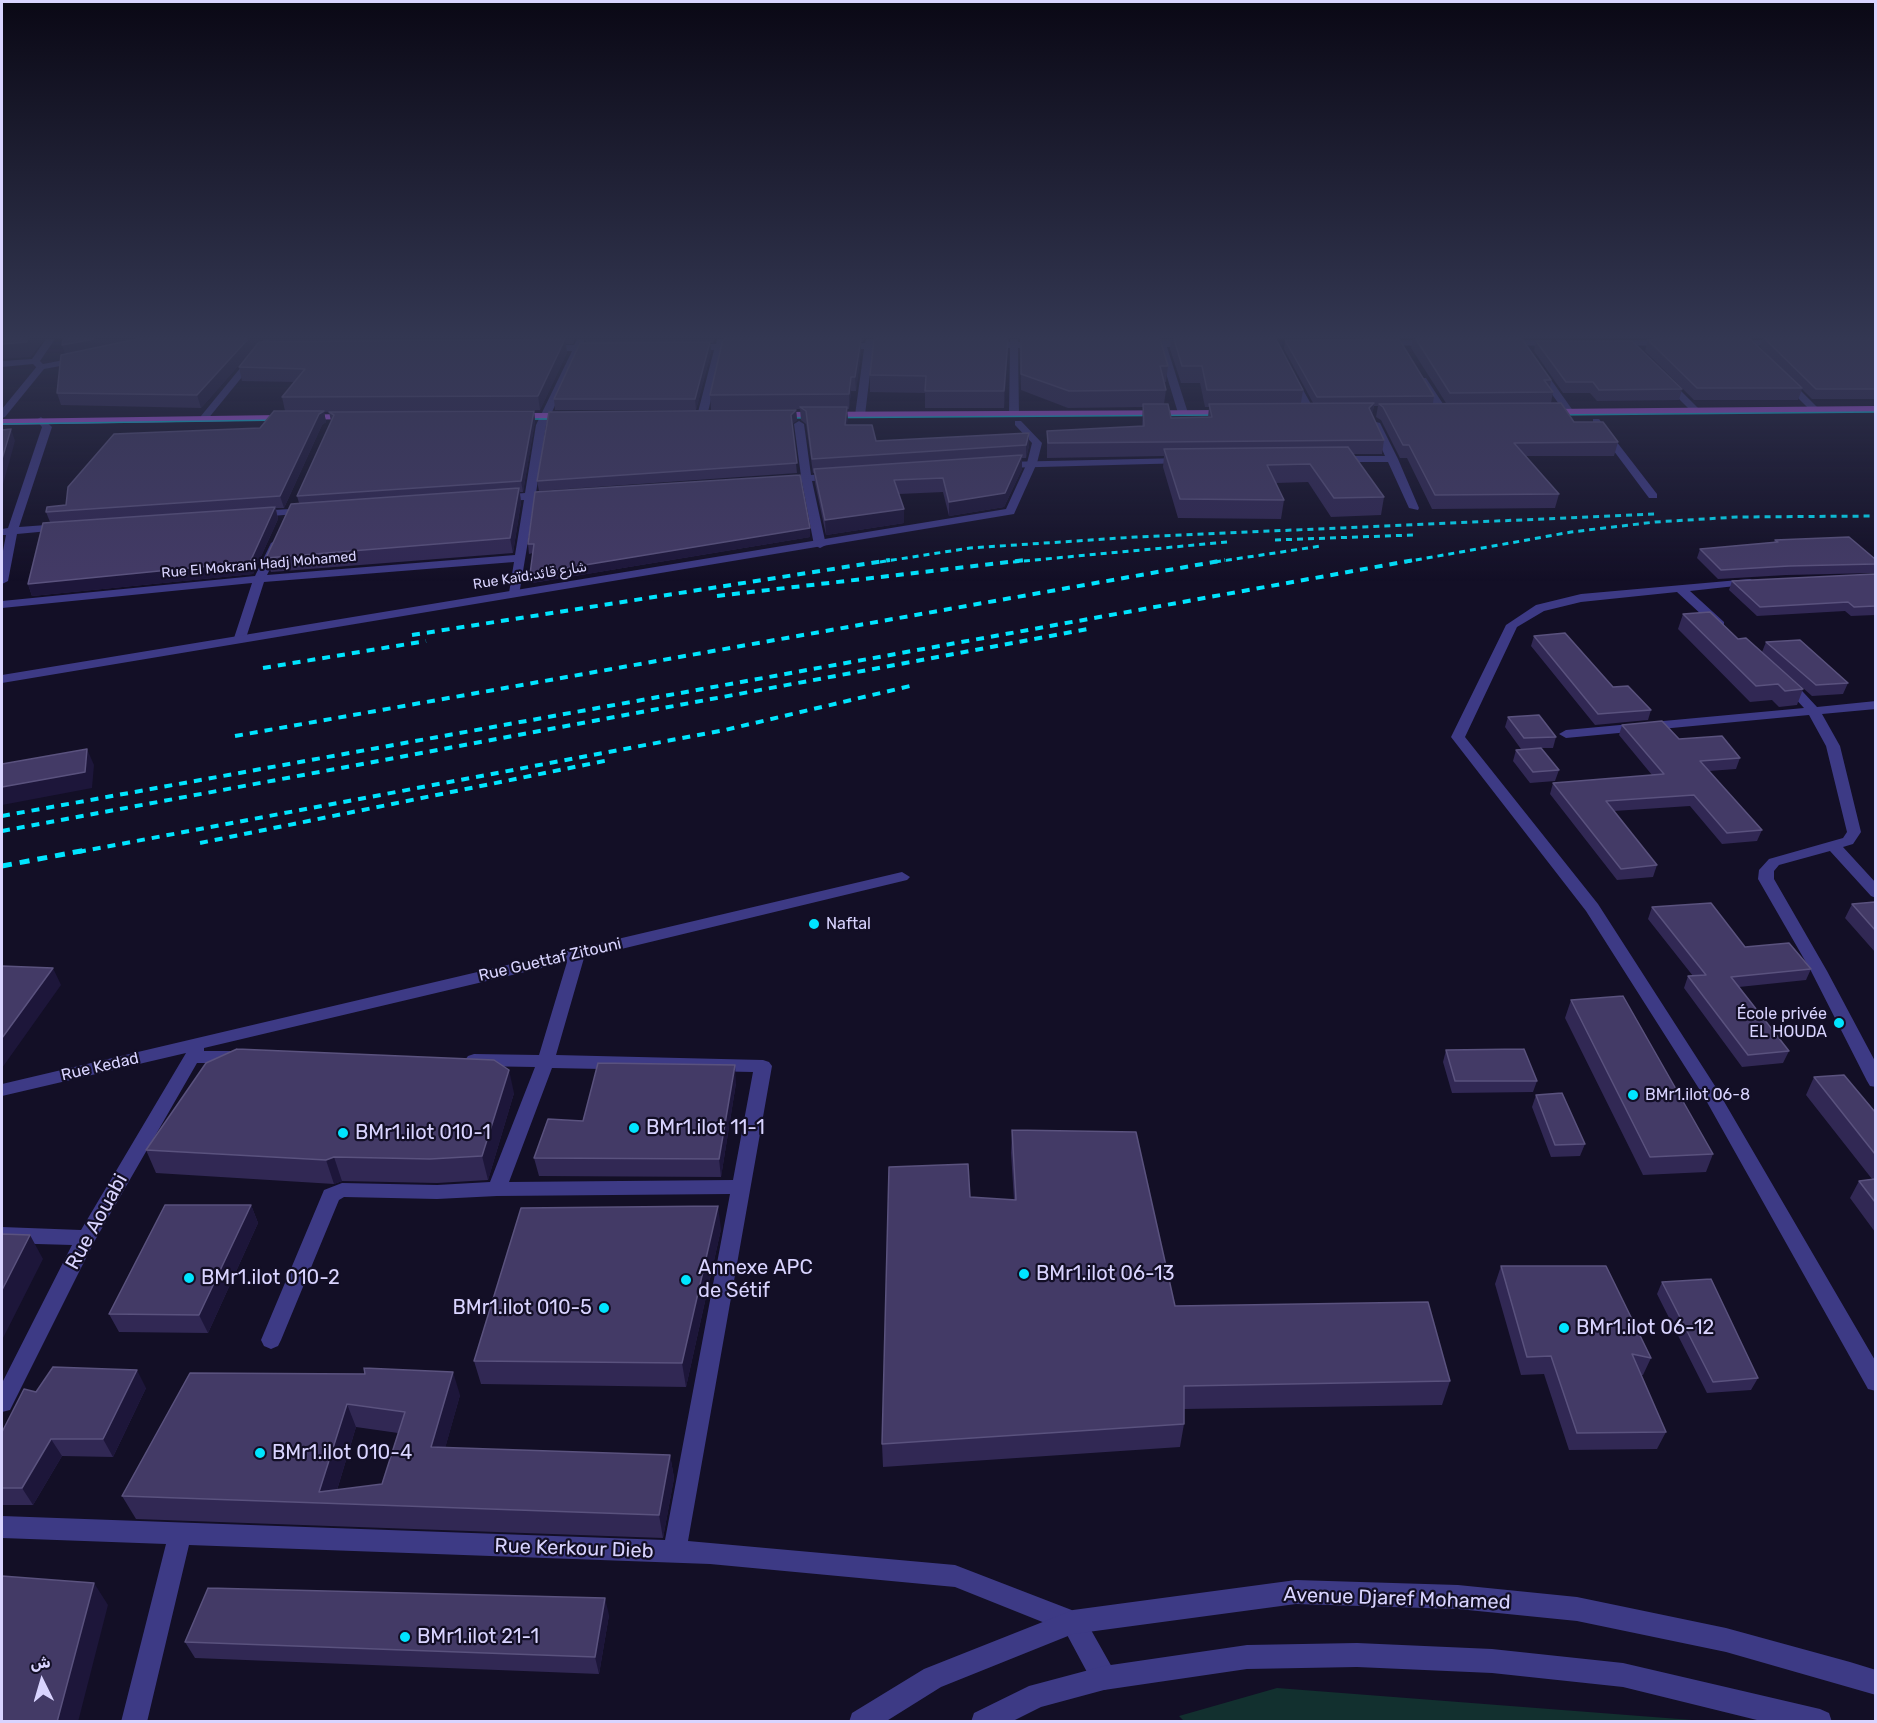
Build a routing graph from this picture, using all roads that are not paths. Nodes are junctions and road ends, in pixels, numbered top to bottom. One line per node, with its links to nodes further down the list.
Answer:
1 (166, 419): 19 (main road)
2 (275, 419): 19 (main road)
3 (700, 419): 12 (main road)
4 (965, 419): 21 (main road)
5 (1017, 419): 26 (street)
6 (1092, 419): 18 (main road)
7 (1371, 419): 24 (street)
8 (1379, 419): 15 (main road)
9 (1572, 419): 16 (main road)
10 (1818, 419): 16 (main road)
11 (577, 420): 14 (main road)
12 (692, 420)
13 (508, 421): 14 (main road)
14 (543, 421): 32 (street)
15 (1385, 421)
16 (1596, 421): 33 (street)
17 (2, 422): 19 (main road)
18 (1231, 422)
19 (44, 424): 22 (main road); 40 (street)
20 (776, 424): 21 (main road)
21 (799, 424): 29 (street)
22 (2, 430)
23 (1329, 459): 24 (street)
24 (1393, 459): 35 (street)
25 (1194, 461): 26 (street)
26 (1032, 463): 27 (street); 41 (street, Rue Kaïd;شارع قائد)
27 (993, 466)
28 (850, 476): 29 (street)
29 (806, 478): 30 (street); 41 (street)
30 (765, 481)
31 (565, 494): 32 (street)
32 (531, 496): 34 (street); 42 (street)
33 (1653, 496)
34 (483, 499)
35 (1414, 508)
36 (323, 510): 38 (street)
37 (241, 515): 38 (street)
38 (289, 517): 43 (street)
39 (74, 526): 40 (street)
40 (7, 532): 44 (street)
41 (820, 545): 47 (street, Rue Kaïd;شارع قائد)
42 (520, 558): 43 (street, Rue El Mokrani Hadj Mohamed); 47 (street)
43 (259, 579): 48 (street, Rue El Mokrani Hadj Mohamed); 50 (street)
44 (2, 581)
45 (1762, 581): 46 (street)
46 (1679, 588): 49 (street); 71 (street)
47 (515, 593): 50 (street, Rue Kaïd;شارع قائد)
48 (2, 605)
49 (1730, 633)
50 (240, 638): 52 (street, Rue Kaïd;شارع قائد)
51 (1771, 669): 54 (street)
52 (2, 679)
53 (1875, 705): 54 (street)
54 (1813, 710): 55 (street); 56 (street)
55 (1566, 734)
56 (1833, 845): 58 (street); 64 (street)
57 (902, 876): 59 (street, Rue Guettaf Zitouni)
58 (1875, 893)
59 (577, 954): 60 (street, Rue Guettaf Zitouni); 63 (street)
60 (195, 1051): 61 (street); 65 (street, Rue Kedad); 69 (street, Rue Aouabi)
61 (263, 1058)
62 (451, 1060): 63 (street)
63 (546, 1061): 66 (street); 67 (street)
64 (1875, 1081)
65 (2, 1090)
66 (741, 1187): 67 (street); 75 (street)
67 (498, 1189): 70 (street)
68 (2, 1235): 69 (street)
69 (86, 1238): 72 (street, Rue Aouabi)
70 (271, 1340)
71 (1875, 1382)
72 (2, 1402)
73 (2, 1527): 74 (street, Rue Kerkour Dieb)
74 (180, 1535): 75 (street, Rue Kerkour Dieb); 79 (street)
75 (674, 1552): 76 (street, Rue Kerkour Dieb)
76 (1073, 1622): 77 (street); 78 (street, Avenue Djaref Mohamed); 80 (street, Avenue Djaref Mohamed)
77 (1104, 1678): 81 (street); 82 (street)
78 (1875, 1683)
79 (134, 1722)
80 (861, 1722)
81 (983, 1722)
82 (1820, 1722)

